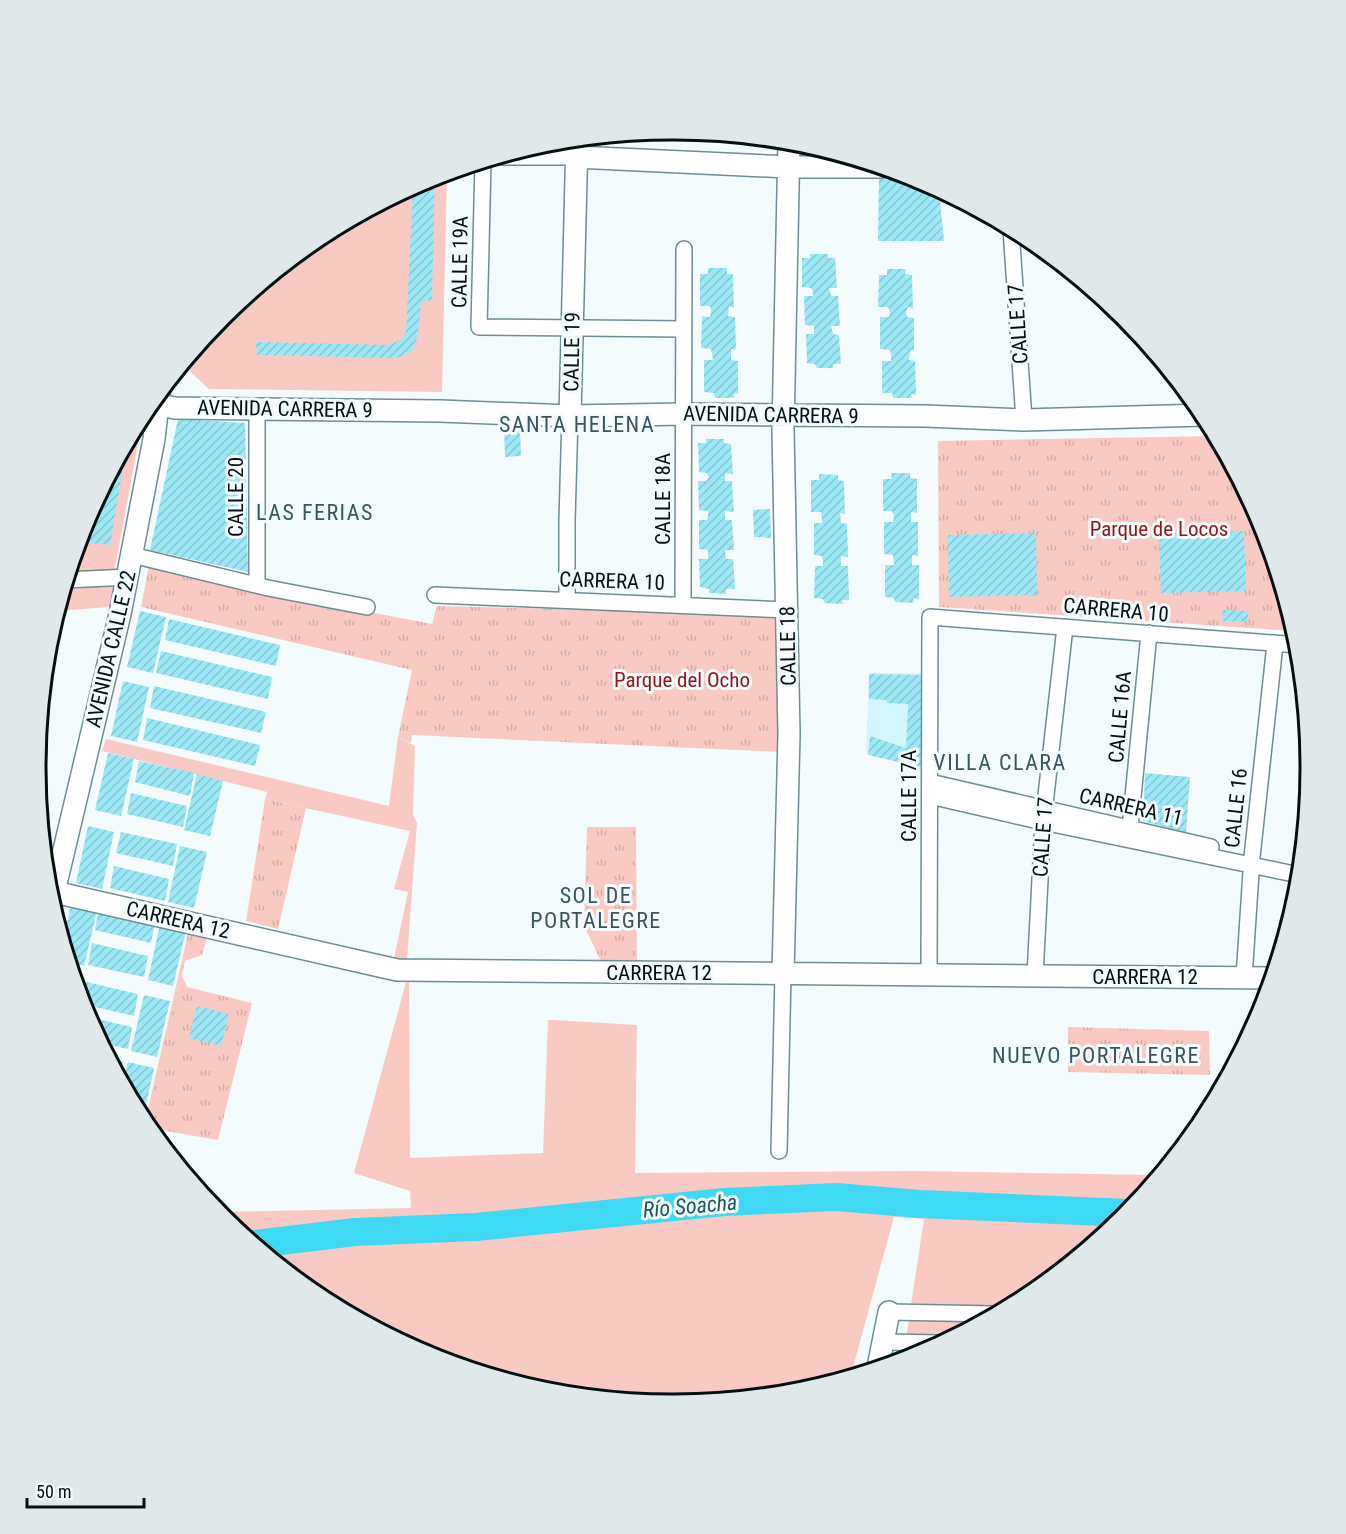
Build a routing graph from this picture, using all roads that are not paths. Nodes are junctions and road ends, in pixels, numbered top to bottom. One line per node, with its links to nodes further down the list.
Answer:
1 (576, 148): 9 (street, CALLE 19)
2 (578, 148): 4 (street)
3 (789, 152): 4 (street, CALLE 18)
4 (788, 166): 5 (street); 16 (street, CALLE 18)
5 (850, 167)
6 (483, 171): 9 (street, CALLE 19A)
7 (1012, 240): 18 (street, CALLE 17)
8 (684, 249): 10 (street, CALLE 18A)
9 (572, 328): 10 (street); 15 (street, CALLE 19)
10 (683, 328): 13 (street, CALLE 18A)
11 (163, 404): 12 (street, AVENIDA CARRERA 9)
12 (257, 409): 15 (street, AVENIDA CARRERA 9); 22 (street, CALLE 20)
13 (684, 414): 15 (street, AVENIDA CARRERA 9); 16 (street, AVENIDA CARRERA 9); 25 (street, CALLE 18A)
14 (1191, 415): 18 (street, AVENIDA CARRERA 9)
15 (570, 416): 24 (street, CALLE 19)
16 (784, 416): 18 (street, AVENIDA CARRERA 9); 27 (street, CALLE 18)
17 (154, 417): 19 (street, AVENIDA CALLE 22)
18 (1024, 420)
19 (132, 555): 20 (street, AVENIDA CALLE 22); 22 (street)
20 (128, 577): 21 (street); 38 (street, AVENIDA CALLE 22)
21 (76, 580)
22 (257, 585): 26 (street)
23 (435, 595): 24 (street, CARRERA 10)
24 (567, 600): 25 (street, CARRERA 10)
25 (683, 605): 27 (street, CARRERA 10)
26 (367, 607)
27 (788, 610): 40 (street, CALLE 18)
28 (930, 617): 29 (street, CARRERA 10); 33 (street, CALLE 17A)
29 (1065, 627): 30 (street, CARRERA 10); 34 (street, CALLE 17)
30 (1149, 633): 31 (street, CARRERA 10); 35 (street, CALLE 16A)
31 (1275, 644): 32 (street, CARRERA 10); 36 (street, CALLE 16)
32 (1287, 645)
33 (930, 789): 34 (street, CARRERA 11); 41 (street, CALLE 17A)
34 (1043, 815): 35 (street, CARRERA 11); 42 (street, CALLE 17)
35 (1130, 835): 36 (street, CARRERA 11)
36 (1252, 861): 37 (street, CARRERA 11); 43 (street, CALLE 16)
37 (1290, 872)
38 (57, 879)
39 (61, 899): 40 (street, CARRERA 12)
40 (783, 974): 41 (street, CARRERA 12); 45 (street, CALLE 18)
41 (929, 975): 42 (street, CARRERA 12)
42 (1035, 976): 43 (street, CARRERA 12)
43 (1244, 978): 44 (street, CARRERA 12)
44 (1262, 978)
45 (779, 1151)
46 (889, 1312): 47 (street); 48 (street)
47 (979, 1314)
48 (884, 1342): 49 (street); 50 (street)
49 (920, 1343)
50 (880, 1358)

